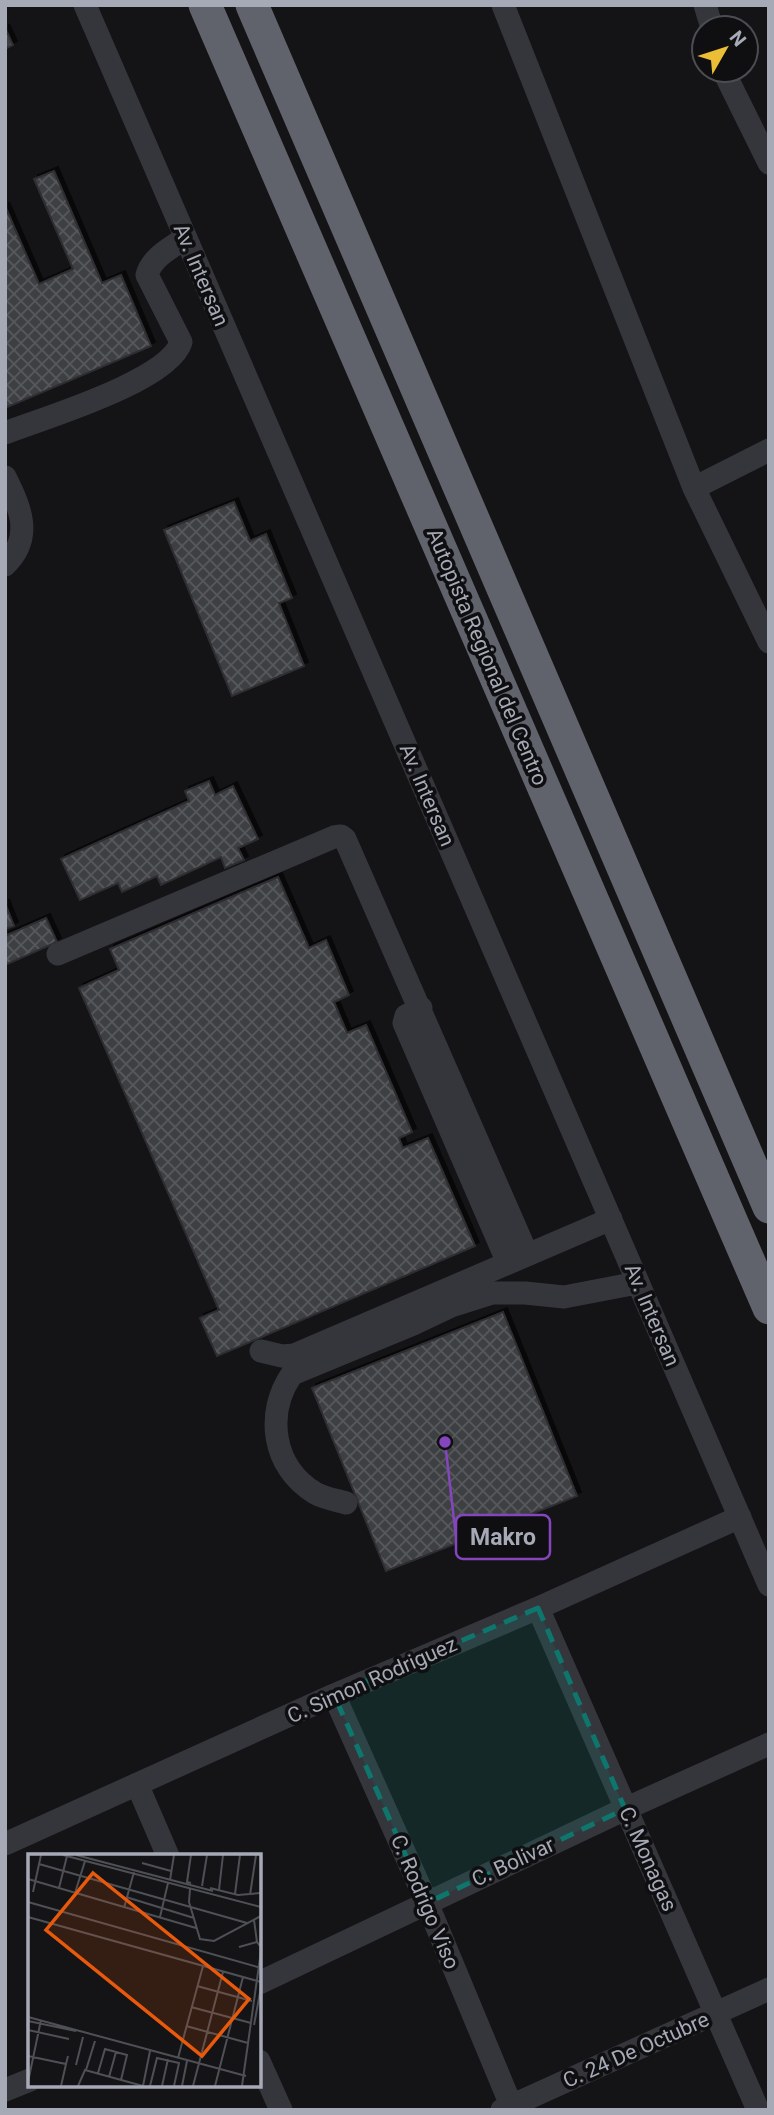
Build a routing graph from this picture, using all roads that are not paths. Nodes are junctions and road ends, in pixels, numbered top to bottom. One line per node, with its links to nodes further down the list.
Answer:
1 (85, 5): 7 (street, Av. Intersan)
2 (205, 5): 19 (highway, Autopista Regional del Centro)
3 (253, 5): 15 (highway, Autopista Regional del Centro)
4 (503, 5): 11 (street)
5 (730, 84): 6 (street)
6 (769, 163)
7 (185, 238): 8 (street); 16 (street, Av. Intersan)
8 (5, 433)
9 (769, 450): 11 (street)
10 (5, 477): 12 (street)
11 (694, 488): 13 (street)
12 (5, 565)
13 (769, 642)
14 (58, 954): 17 (street)
15 (769, 1208)
16 (611, 1219): 17 (street); 18 (street, Av. Intersan)
17 (518, 1258): 20 (street)
18 (637, 1283): 21 (street); 22 (street, Av. Intersan)
19 (769, 1308)
20 (261, 1351)
21 (346, 1503)
22 (740, 1517): 23 (street, Av. Intersan); 24 (street, C. Simon Rodriguez)
23 (769, 1585)
24 (538, 1608): 25 (street, C. Simon Rodriguez); 28 (street, C. Monagas)
25 (334, 1695): 27 (street, C. Simon Rodriguez); 31 (street, C. Rodrigo Viso)
26 (769, 1744): 28 (street, C. Bolivar)
27 (137, 1784): 29 (street, C. Simon Rodriguez); 30 (street)
28 (625, 1809): 31 (street, C. Bolivar); 34 (street, C. Monagas)
29 (5, 1844)
30 (167, 1854)
31 (427, 1903): 32 (street, C. Bolivar); 38 (street, C. Rodrigo Viso)
32 (261, 1982)
33 (769, 1989): 34 (street, C. 24 De Octubre)
34 (716, 2014): 38 (street, C. 24 De Octubre); 40 (street, C. Monagas)
35 (261, 2065): 39 (street)
36 (28, 2081): 37 (street)
37 (5, 2090)
38 (509, 2108)
39 (281, 2110)
40 (758, 2110)

